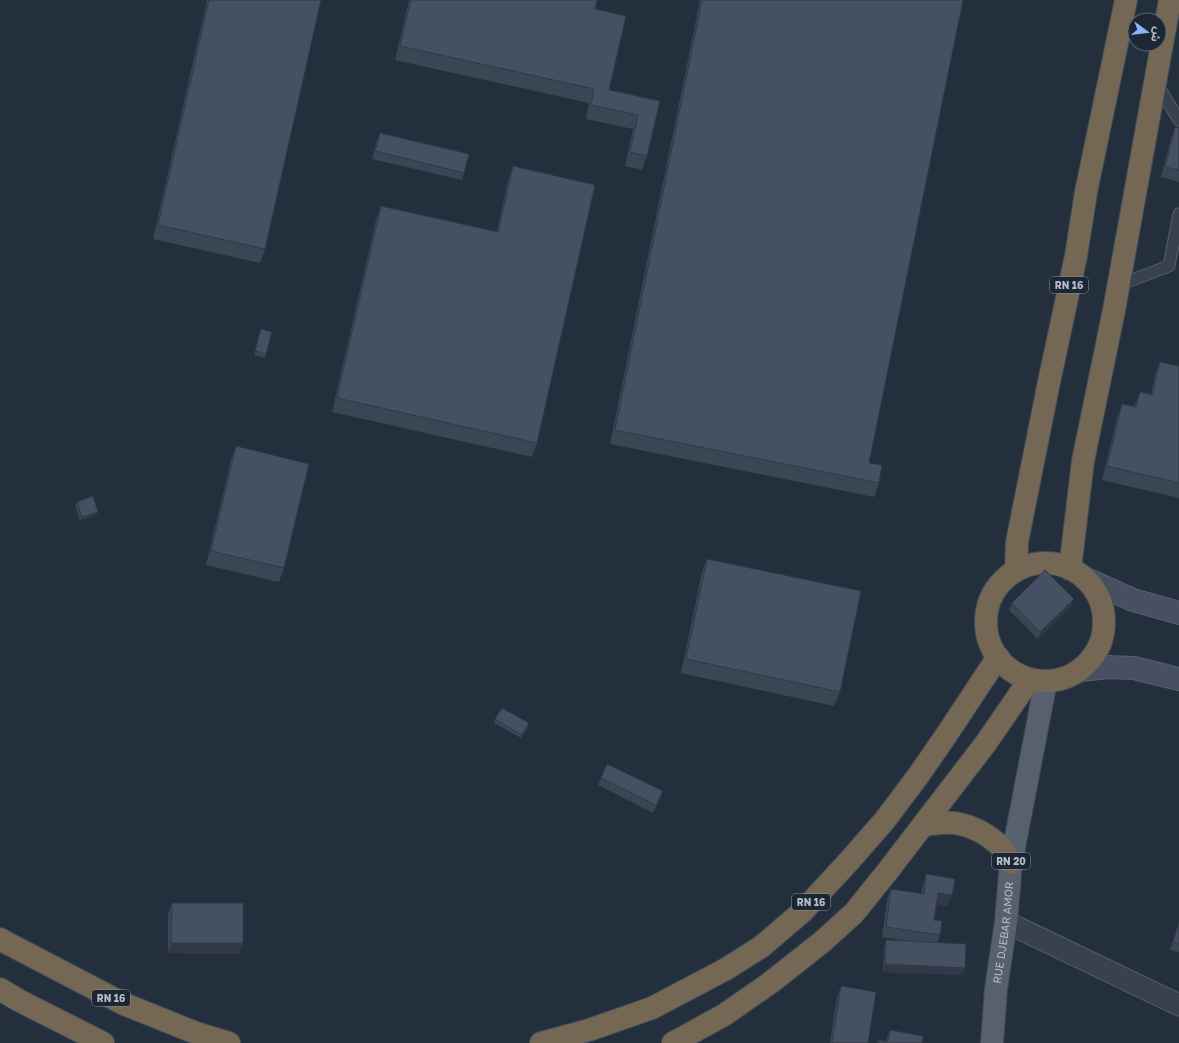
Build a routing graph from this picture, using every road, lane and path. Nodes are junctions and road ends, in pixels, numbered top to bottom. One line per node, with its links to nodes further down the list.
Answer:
1 (1126, 0): 7 (highway, RN 16)
2 (1170, 0): 3 (highway)
3 (1155, 81): 4 (lane); 6 (highway)
4 (1179, 120)
5 (1179, 214): 6 (lane)
6 (1119, 285): 8 (highway)
7 (1016, 571): 8 (highway); 10 (highway)
8 (1078, 574): 9 (main road); 11 (highway)
9 (1179, 613)
10 (998, 657): 13 (highway); 22 (highway, RN 16)
11 (1080, 670): 12 (main road); 13 (highway)
12 (1179, 679)
13 (1038, 680): 14 (highway); 15 (main road, RUE DJEBAR AMOR / RN 20)
14 (924, 824): 15 (highway); 23 (highway)
15 (1011, 863): 16 (main road, RUE DJEBAR AMOR / RN 20)
16 (1006, 922): 19 (street); 24 (main road, RUE DJEBAR AMOR / RN 20)
17 (0, 939): 21 (highway, RN 16)
18 (0, 989): 20 (highway)
19 (1179, 1005)
20 (103, 1043)
21 (229, 1043)
22 (542, 1043)
23 (673, 1043)
24 (992, 1043)

